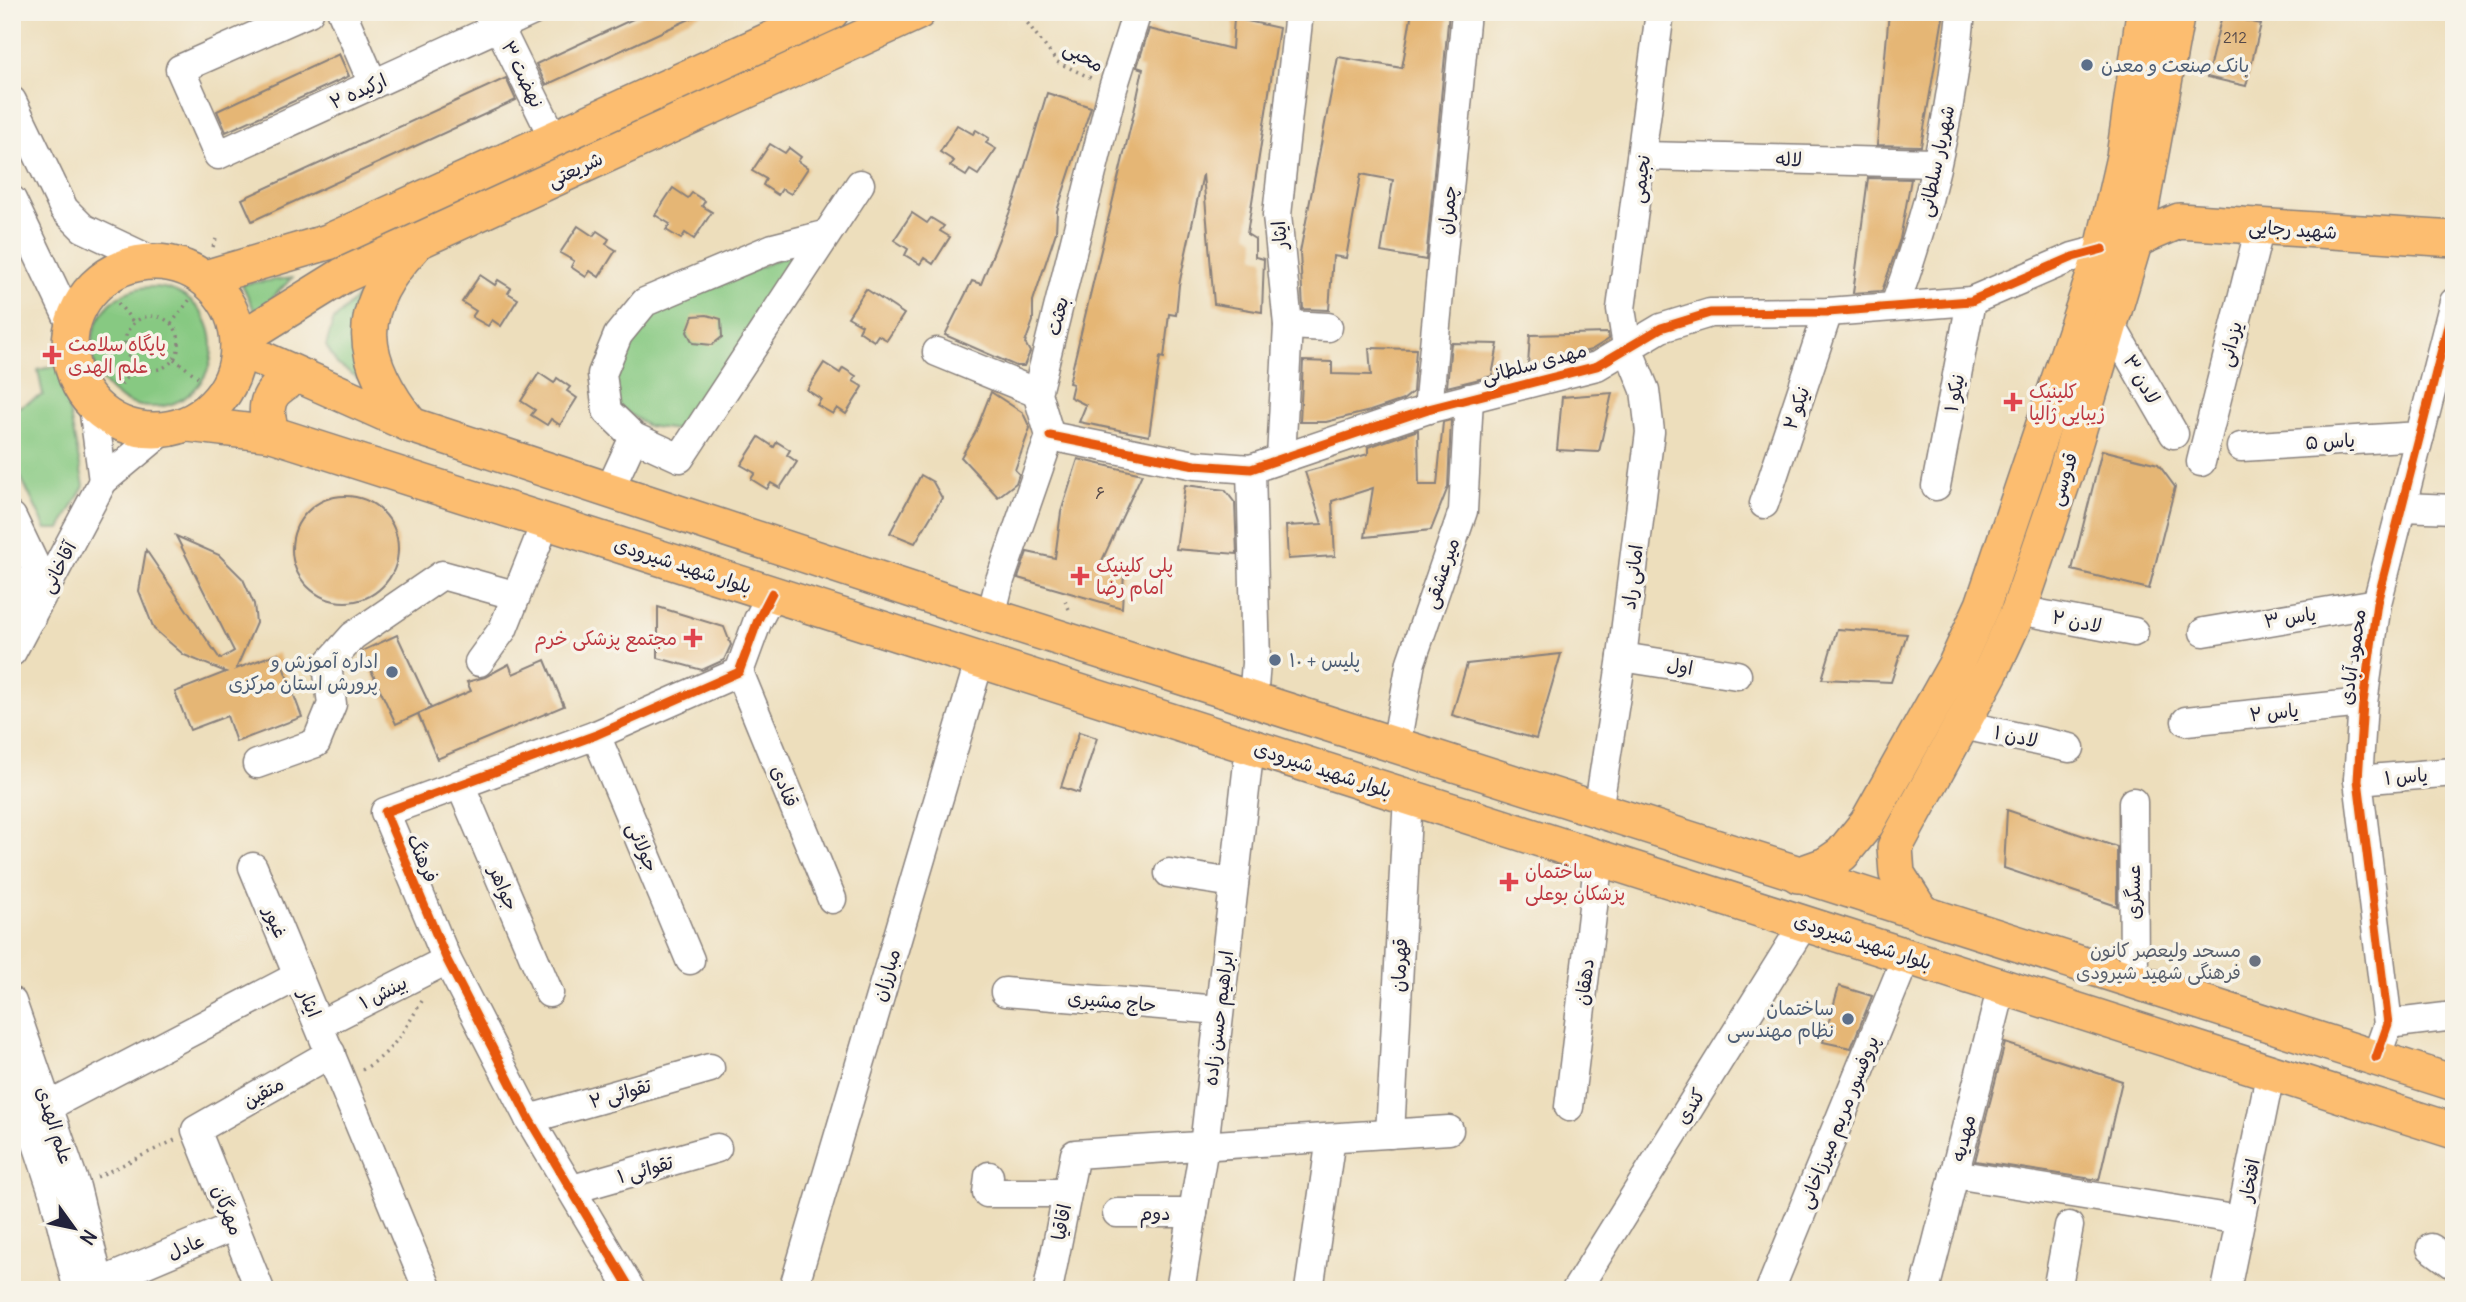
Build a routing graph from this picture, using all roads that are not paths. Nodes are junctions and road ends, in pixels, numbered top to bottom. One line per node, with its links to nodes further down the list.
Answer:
1 (309, 12): 14 (street, ارکیده ۲)
2 (342, 12): 14 (street)
3 (531, 12): 13 (street, ارکیده ۲)
4 (831, 12): 16 (main road, شریعتی)
5 (918, 12): 26 (main road, شریعتی)
6 (1138, 12): 44 (street, بعثت)
7 (1299, 12): 37 (street, ایثار)
8 (1466, 12): 47 (street, چمران)
9 (1660, 12): 17 (street, نجیمی)
10 (1961, 12): 18 (street, شهریار سلطانی)
11 (2144, 12): 28 (main road, قدوسی)
12 (2177, 12): 20 (main road, قدوسی)
13 (493, 20): 14 (street, ارکیده ۲); 16 (street, نهضت ۳)
14 (373, 84)
15 (12, 101): 29 (street)
16 (554, 139): 27 (main road, شریعتی)
17 (1643, 156): 18 (street, لاله); 41 (street, نجیمی)
18 (1935, 163): 34 (street, شهریار سلطانی)
19 (860, 184): 24 (street)
20 (2147, 191): 22 (main road); 28 (main road, قدوسی)
21 (12, 200): 39 (street)
22 (2179, 221): 23 (main road, شهید رجایی); 28 (main road, شهید رجایی)
23 (2260, 227): 25 (main road, شهید رجایی); 57 (street, یزدانی)
24 (824, 235): 54 (street); 54 (street)
25 (2454, 239)
26 (418, 241): 30 (main road, شریعتی); 48 (main road)
27 (328, 242): 30 (main road); 31 (main road, شریعتی)
28 (2119, 245): 32 (street, مهدی سلطانی); 36 (main road, قدوسی); 98 (main road, قدوسی)
29 (153, 261): 31 (main road); 39 (main road)
30 (342, 276): 40 (main road, شریعتی)
31 (205, 278): 40 (main road)
32 (1971, 301): 34 (street, مهدی سلطانی); 60 (street, نیکو ۱)
33 (2454, 302): 53 (street, محمود آبادی)
34 (1895, 305): 35 (street, مهدی سلطانی)
35 (1828, 312): 41 (street, مهدی سلطانی); 62 (street, نیکو ۲)
36 (2110, 323): 51 (street, لادن ۳); 72 (main road, قدوسی)
37 (1288, 325): 38 (street); 56 (street, ایثار)
38 (1328, 327)
39 (73, 328): 45 (main road)
40 (239, 344): 43 (main road); 49 (main road)
41 (1627, 346): 46 (street, مهدی سلطانی); 78 (street, امانی راد)
42 (937, 352): 44 (street)
43 (297, 376): 48 (main road); 50 (main road)
44 (1037, 393): 52 (street)
45 (107, 396): 49 (main road, بلوار شهید شیرودی); 59 (street)
46 (1469, 398): 47 (street, مهدی سلطانی); 88 (street, میرعشقی)
47 (1428, 409): 56 (street, مهدی سلطانی)
48 (411, 425): 61 (main road)
49 (176, 427): 50 (main road, بلوار شهید شیرودی); 59 (street)
50 (272, 434): 66 (main road, بلوار شهید شیرودی)
51 (2174, 434)
52 (1050, 436): 58 (street, مهدی سلطانی); 73 (street)
53 (2420, 436): 55 (street, یاس ۵); 63 (street, محمود آبادی)
54 (634, 437): 61 (street)
55 (2241, 447)
56 (1281, 458): 58 (street, مهدی سلطانی)
57 (2201, 461)
58 (1251, 469): 83 (street)
59 (103, 481): 68 (street, آقاخانی)
60 (1936, 486)
61 (610, 489): 73 (main road)
62 (1764, 504)
63 (2402, 507): 64 (street); 71 (street, محمود آبادی)
64 (2454, 509)
65 (12, 517): 68 (street)
66 (546, 521): 69 (main road, بلوار شهید شیرودی); 70 (street)
67 (12, 579): 74 (street)
68 (46, 588): 74 (street, آقاخانی)
69 (772, 593): 79 (main road, بلوار شهید شیرودی); 81 (street)
70 (514, 595): 80 (street); 91 (street)
71 (2377, 603): 76 (street, یاس ۳); 84 (street, محمود آبادی)
72 (2019, 610): 75 (street, لادن ۲); 86 (main road, قدوسی)
73 (991, 616): 83 (main road)
74 (31, 618): 77 (street, آقاخانی)
75 (2134, 632)
76 (2204, 632)
77 (12, 652)
78 (1622, 657): 82 (street, اول); 97 (street, امانی راد)
79 (979, 659): 89 (main road, بلوار شهید شیرودی); 152 (street, مبارزان)
80 (479, 662)
81 (738, 671): 87 (street, فرهنگ); 105 (street, قنادی)
82 (1737, 675)
83 (1253, 699): 88 (main road)
84 (2363, 703): 85 (street, یاس ۲); 93 (street, محمود آبادی)
85 (2186, 721)
86 (1963, 724): 90 (street, لادن ۱); 99 (main road, قدوسی)
87 (596, 735): 94 (street, فرهنگ); 110 (street, جولائی)
88 (1396, 745): 97 (main road)
89 (1250, 746): 95 (main road, بلوار شهید شیرودی); 104 (street, ابراهیم حسن زاده)
90 (2070, 747)
91 (257, 764)
92 (2454, 772): 93 (street, یاس ۱)
93 (2358, 780): 120 (street, محمود آبادی)
94 (460, 784): 109 (street, فرهنگ); 115 (street, جواهر)
95 (1408, 796): 100 (main road, بلوار شهید شیرودی); 133 (street, قهرمان)
96 (2133, 802): 112 (street, عسگری)
97 (1598, 811): 103 (main road)
98 (1867, 823): 99 (main road); 103 (main road, قدوسی)
99 (1895, 847): 106 (main road)
100 (1599, 857): 107 (main road, بلوار شهید شیرودی); 128 (street, دهقان)
101 (253, 867): 111 (street, غیور)
102 (1169, 873): 104 (street)
103 (1798, 875): 106 (main road)
104 (1234, 883): 117 (street, ابراهیم حسن زاده)
105 (832, 900)
106 (1923, 915): 112 (main road)
107 (1805, 922): 108 (main road, بلوار شهید شیرودی); 156 (street, کندی)
108 (1907, 955): 113 (main road, بلوار شهید شیرودی); 157 (street, پروفسور مریم میرزاخانی)
109 (447, 960): 119 (street, بینش ۱); 129 (street, فرهنگ)
110 (690, 960)
111 (298, 976): 119 (street, ایثار); 127 (street, ایثار)
112 (2134, 982): 122 (main road)
113 (2002, 986): 125 (main road, بلوار شهید شیرودی); 137 (street, مهدیه)
114 (1005, 992): 117 (street, حاج مشیری)
115 (549, 993)
116 (12, 1002): 127 (street, علم الهدی)
117 (1219, 1010): 135 (street, ابراهیم حسن زاده)
118 (2454, 1016): 120 (street)
119 (318, 1024): 121 (street, ایثار)
120 (2388, 1024): 122 (street)
121 (331, 1054): 130 (street, متقین); 150 (street, ایثار)
122 (2376, 1058): 126 (main road)
123 (12, 1068): 148 (street, علم الهدی)
124 (710, 1068): 129 (street, تقوائی ۲)
125 (2271, 1070): 132 (main road, بلوار شهید شیرودی); 143 (street, افتخار)
126 (2454, 1083)
127 (49, 1106): 148 (street, علم الهدی)
128 (1569, 1107)
129 (529, 1119): 139 (street, فرهنگ)
130 (196, 1130): 144 (street, مهرگان)
131 (1448, 1130): 133 (street)
132 (2454, 1131)
133 (1390, 1134): 134 (street)
134 (1331, 1138): 135 (street); 155 (street)
135 (1204, 1146): 140 (street, اقاقیا); 142 (street, ابراهیم حسن زاده)
136 (717, 1148): 139 (street, تقوائی ۱)
137 (1954, 1174): 143 (street); 158 (street, مهدیه)
138 (989, 1176): 140 (street)
139 (573, 1189): 151 (street, فرهنگ)
140 (1067, 1192): 153 (street, اقاقیا)
141 (1117, 1213): 142 (street, دوم)
142 (1193, 1213): 154 (street, ابراهیم حسن زاده)
143 (2240, 1220): 160 (street, افتخار)
144 (234, 1226): 148 (street, عادل); 149 (street, مهرگان)
145 (2069, 1226): 159 (street)
146 (2431, 1248): 147 (street)
147 (2454, 1265)
148 (93, 1288)
149 (260, 1290)
150 (428, 1290)
151 (631, 1290)
152 (793, 1290)
153 (1048, 1290)
154 (1180, 1290)
155 (1309, 1290)
156 (1576, 1290)
157 (1770, 1290)
158 (1925, 1290)
159 (2057, 1290)
160 (2226, 1290)

